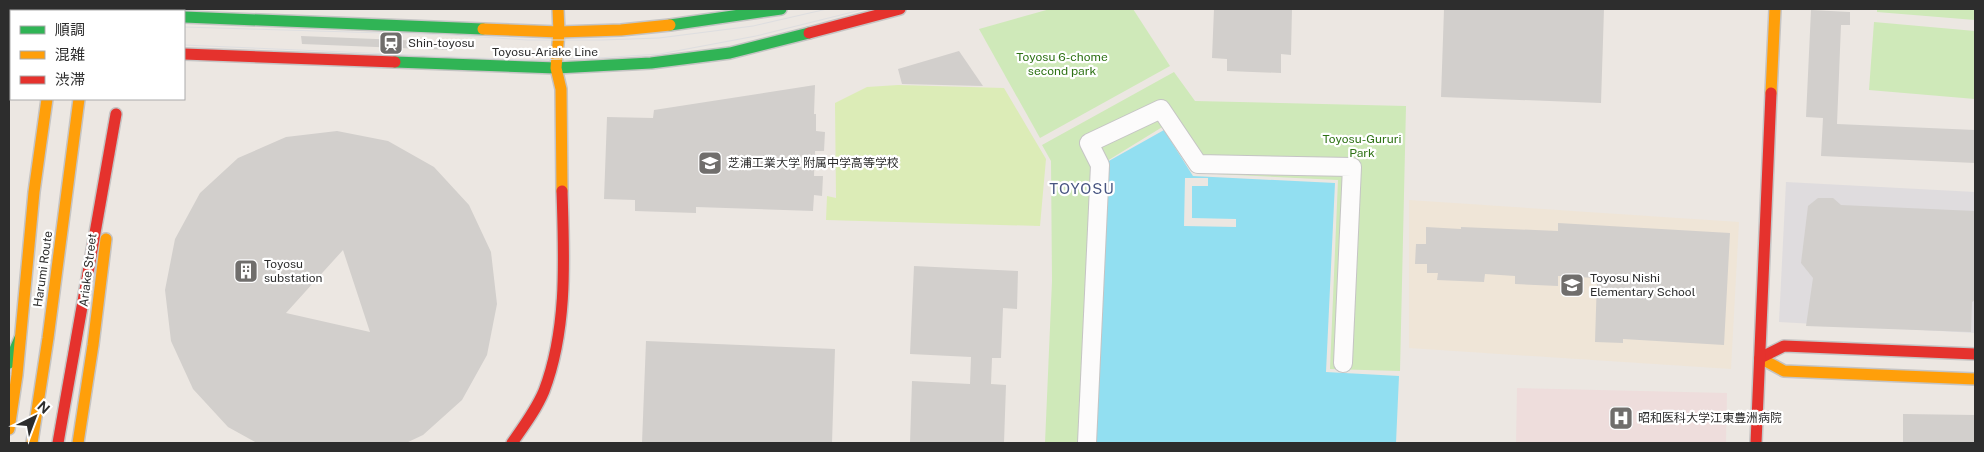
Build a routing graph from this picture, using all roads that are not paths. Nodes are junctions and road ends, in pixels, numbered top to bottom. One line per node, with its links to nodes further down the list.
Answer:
1 (558, 9): 6 (main road)
2 (781, 9): 6 (main road, Toyosu-Ariake Line)
3 (900, 9): 8 (main road, Toyosu-Ariake Line)
4 (1775, 9): 16 (main road)
5 (185, 17): 6 (main road, Toyosu-Ariake Line)
6 (559, 32): 8 (main road)
7 (185, 54): 8 (main road, Toyosu-Ariake Line)
8 (556, 68): 24 (main road)
9 (47, 100): 14 (main road)
10 (80, 100): 21 (main road, Harumi Route)
11 (116, 100): 12 (main road, Ariake Street)
12 (116, 114): 22 (main road); 23 (main road, Ariake Street)
13 (34, 316): 20 (main road, Harumi Route)
14 (20, 338): 18 (main road); 20 (main road)
15 (1975, 354): 16 (main road)
16 (1760, 358): 19 (main road); 26 (main road)
17 (1343, 363): 25 (street)
18 (9, 364)
19 (1975, 379)
20 (13, 431)
21 (32, 443)
22 (58, 443)
23 (78, 443)
24 (512, 443)
25 (1087, 443)
26 (1756, 443)

